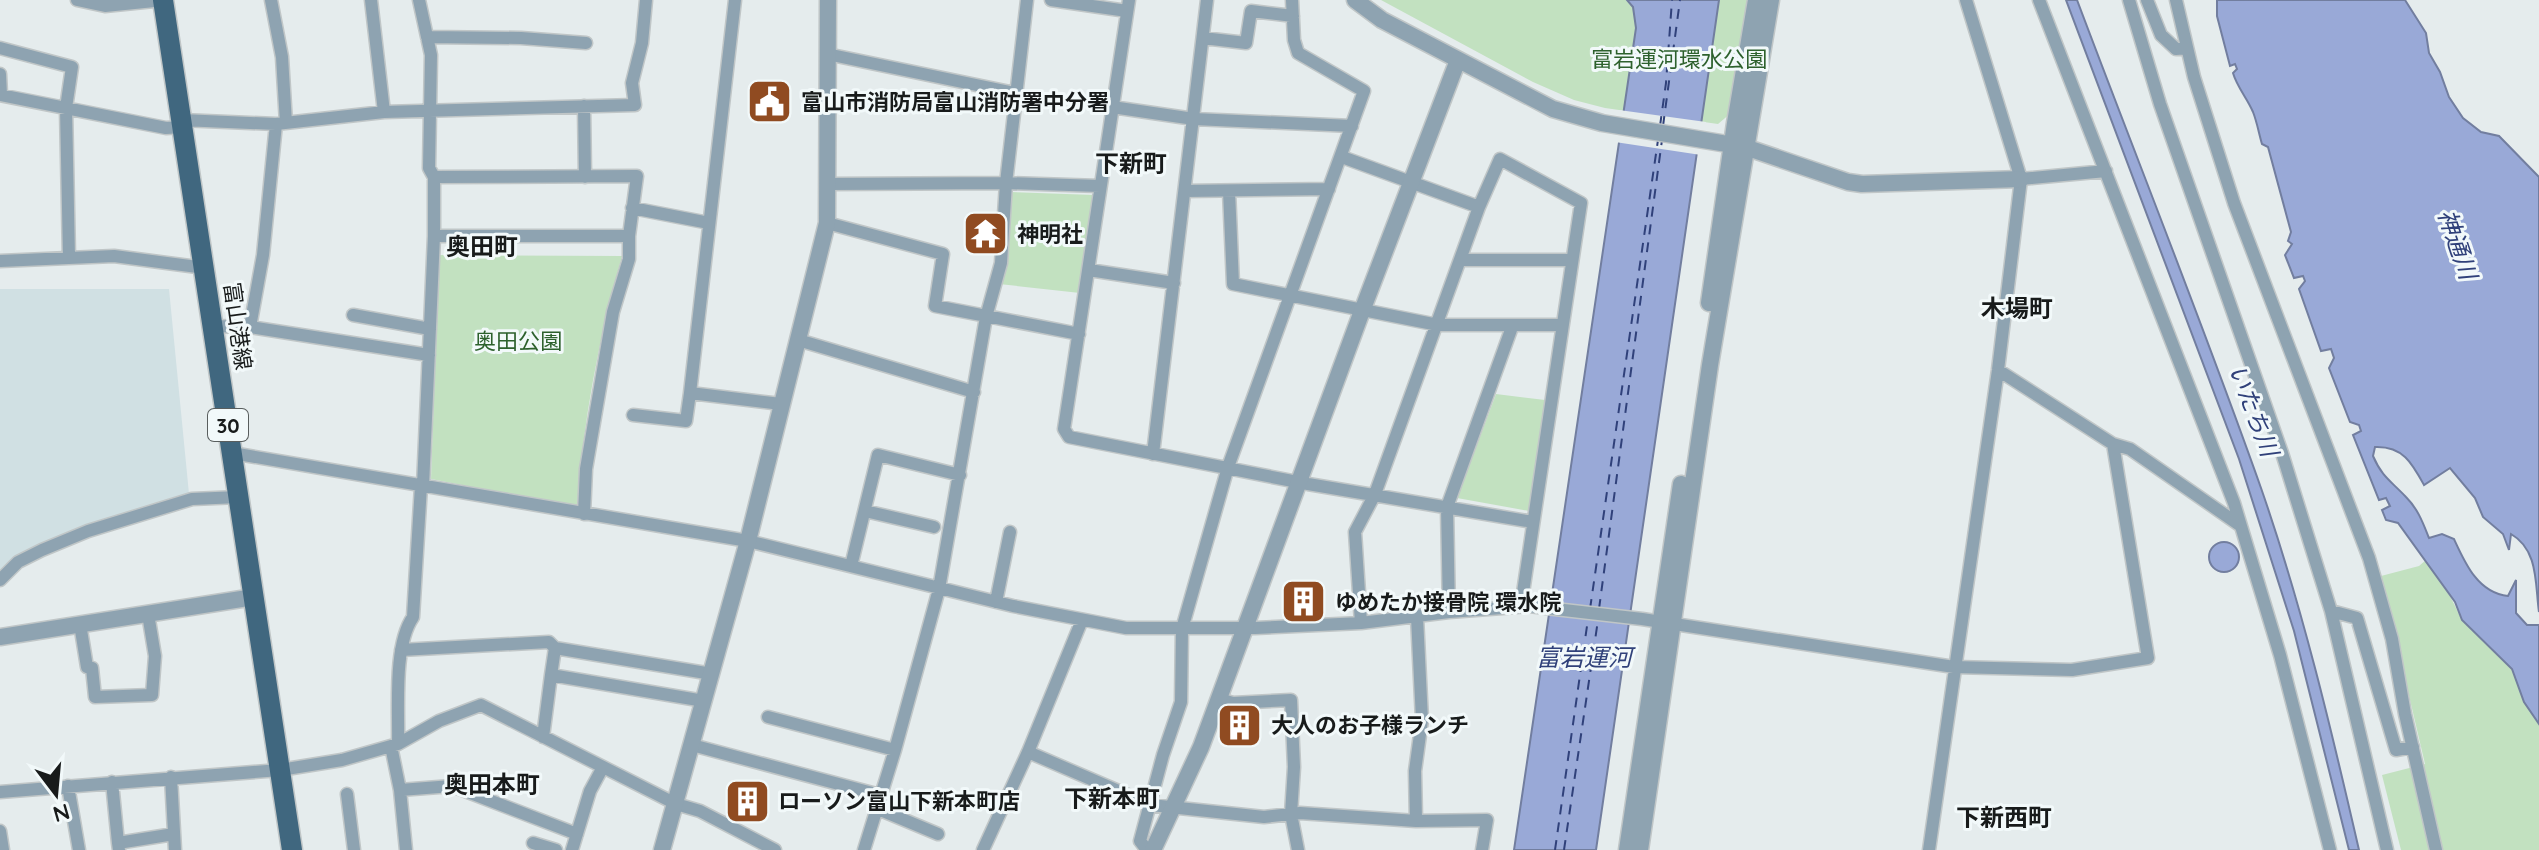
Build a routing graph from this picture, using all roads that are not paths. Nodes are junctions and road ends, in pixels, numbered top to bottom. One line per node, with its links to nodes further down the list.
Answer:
1 (77, 0): 2 (street)
2 (164, 0): 40 (main road, 富山港線 / 30)
3 (271, 0): 39 (street)
4 (371, 0): 37 (street)
5 (419, 0): 23 (street)
6 (646, 0): 33 (street)
7 (735, 0): 57 (street)
8 (828, 0): 28 (street)
9 (1027, 0): 31 (street)
10 (1051, 0): 21 (street)
11 (1207, 0): 24 (street)
12 (1292, 0): 22 (street)
13 (1355, 0): 29 (street)
14 (1756, 0): 42 (street)
15 (1771, 0): 42 (street)
16 (1966, 0): 47 (street)
17 (2039, 0): 44 (street)
18 (2129, 0): 109 (street)
19 (2147, 0): 27 (street)
20 (2176, 0): 27 (street)
21 (1128, 6): 34 (street)
22 (1293, 16): 24 (street); 41 (street)
23 (427, 37): 25 (street); 36 (street)
24 (1203, 38): 38 (street)
25 (586, 43)
26 (0, 48): 35 (street)
27 (2187, 48): 131 (street)
28 (827, 54): 31 (street); 50 (street)
29 (1458, 60): 42 (street); 48 (street)
30 (0, 74): 32 (street)
31 (1015, 93): 49 (street)
32 (1, 95): 35 (street)
33 (584, 106): 36 (street); 46 (street)
34 (1112, 107): 38 (street); 51 (street)
35 (66, 108): 40 (street); 61 (street)
36 (430, 110): 37 (street); 45 (street)
37 (384, 112): 39 (street)
38 (1194, 119): 41 (street); 53 (street)
39 (281, 123): 40 (street); 75 (street)
40 (183, 124): 65 (main road, 富山港線 / 30)
41 (1352, 126): 43 (street)
42 (1739, 145): 47 (street); 115 (street)
43 (1342, 157): 48 (street); 52 (street)
44 (2106, 171): 47 (street); 99 (street)
45 (434, 177): 46 (street); 59 (street)
46 (585, 177): 56 (street)
47 (2021, 179): 81 (street)
48 (1410, 182): 55 (street); 69 (street)
49 (1006, 183): 50 (street); 51 (street); 71 (street)
50 (828, 184): 58 (street)
51 (1100, 186): 66 (street)
52 (1329, 189): 54 (street); 68 (street)
53 (1185, 191): 54 (street); 67 (street)
54 (1229, 191): 68 (street)
55 (1479, 207): 62 (street); 63 (street)
56 (632, 208): 57 (street); 60 (street)
57 (709, 223): 83 (street)
58 (827, 223): 71 (street); 79 (street)
59 (434, 236): 60 (street); 77 (street)
60 (629, 236): 97 (street)
61 (69, 258): 64 (street); 65 (street)
62 (1462, 260): 63 (street); 72 (street)
63 (1572, 260): 73 (street)
64 (0, 261)
65 (205, 268): 74 (main road, 富山港線 / 30)
66 (1089, 270): 67 (street); 78 (street)
67 (1174, 283): 88 (street)
68 (1290, 297): 69 (street); 89 (street)
69 (1362, 311): 72 (street); 91 (street)
70 (353, 315): 77 (street)
71 (986, 317): 78 (street); 82 (street)
72 (1438, 325): 76 (street); 93 (street)
73 (1562, 325): 76 (street); 98 (street)
74 (213, 326): 75 (street); 87 (main road, 富山港線 / 30)
75 (250, 327): 80 (street)
76 (1512, 327): 95 (street)
77 (430, 329): 80 (street)
78 (1079, 334): 88 (street)
79 (798, 340): 82 (street); 84 (street)
80 (429, 355): 92 (street)
81 (1998, 370): 86 (street); 122 (street)
82 (974, 392): 90 (street)
83 (690, 393): 84 (street); 85 (street)
84 (781, 404): 102 (street)
85 (633, 415)
86 (2113, 444): 99 (street); 122 (street)
87 (232, 453): 92 (street); 94 (main road, 富山港線 / 30)
88 (1153, 454): 89 (street)
89 (1228, 467): 91 (street); 118 (street)
90 (960, 475): 96 (street); 105 (street)
91 (1299, 482): 93 (street); 117 (street)
92 (422, 486): 97 (street); 121 (street)
93 (1375, 494): 95 (street); 114 (street)
94 (239, 497): 104 (street); 106 (main road, 富山港線 / 30)
95 (1447, 507): 98 (street); 110 (street)
96 (865, 511): 100 (street); 103 (street)
97 (584, 514): 102 (street)
98 (1533, 522): 108 (street)
99 (2241, 526): 173 (street)
100 (934, 527)
101 (1010, 532): 107 (street)
102 (748, 541): 103 (street); 123 (street)
103 (851, 566): 105 (street)
104 (0, 580)
105 (939, 589): 107 (street); 132 (street)
106 (254, 597): 111 (street); 135 (main road, 富山港線 / 30)
107 (996, 602): 113 (street)
108 (1521, 606): 110 (street); 115 (street)
109 (2331, 611): 131 (street); 174 (street)
110 (1449, 612): 112 (street)
111 (148, 614): 116 (street); 116 (street)
112 (1417, 617): 114 (street); 148 (street)
113 (1082, 620): 118 (street); 133 (street)
114 (1361, 623): 117 (street)
115 (1666, 623): 122 (street); 170 (street); 171 (street)
116 (80, 624): 119 (street)
117 (1245, 628): 118 (street); 125 (street)
118 (1182, 629): 144 (street)
119 (0, 637)
120 (555, 648): 121 (street); 123 (street); 124 (street)
121 (401, 650): 129 (street)
122 (1954, 667): 172 (street)
123 (712, 674): 126 (street)
124 (551, 675): 126 (street); 128 (street)
125 (1219, 699): 146 (street); 147 (street)
126 (704, 701): 130 (street)
127 (768, 717): 132 (street)
128 (543, 737): 129 (street); 134 (street)
129 (394, 745): 135 (street); 139 (street)
130 (692, 745): 142 (street); 143 (street)
131 (2413, 747): 175 (street)
132 (895, 750): 142 (street)
133 (1028, 752): 144 (street); 166 (street)
134 (603, 767): 143 (street); 151 (street)
135 (280, 770): 136 (street); 158 (main road, 富山港線 / 30)
136 (171, 777): 137 (street); 150 (street)
137 (112, 782): 138 (street); 154 (street)
138 (68, 786): 140 (street); 156 (street)
139 (400, 790): 151 (street); 160 (street)
140 (0, 792)
141 (347, 794): 159 (street)
142 (880, 795): 145 (street)
143 (676, 804): 163 (street); 164 (street)
144 (1151, 805): 146 (street); 167 (street)
145 (878, 809): 152 (street); 165 (street)
146 (1172, 809): 147 (street); 167 (street)
147 (1291, 814): 148 (street); 168 (street)
148 (1416, 821): 169 (street)
149 (0, 831): 155 (street)
150 (174, 834): 154 (street); 157 (street)
151 (577, 834): 162 (street)
152 (938, 834)
153 (533, 843): 161 (street)
154 (118, 846)
155 (3, 850)
156 (79, 850)
157 (175, 850)
158 (292, 850)
159 (354, 850)
160 (406, 850)
161 (556, 850)
162 (572, 850)
163 (662, 850)
164 (775, 850)
165 (864, 850)
166 (983, 850)
167 (1150, 850)
168 (1298, 850)
169 (1482, 850)
170 (1627, 850)
171 (1640, 850)
172 (1929, 850)
173 (2330, 850)
174 (2387, 850)
175 (2436, 850)

